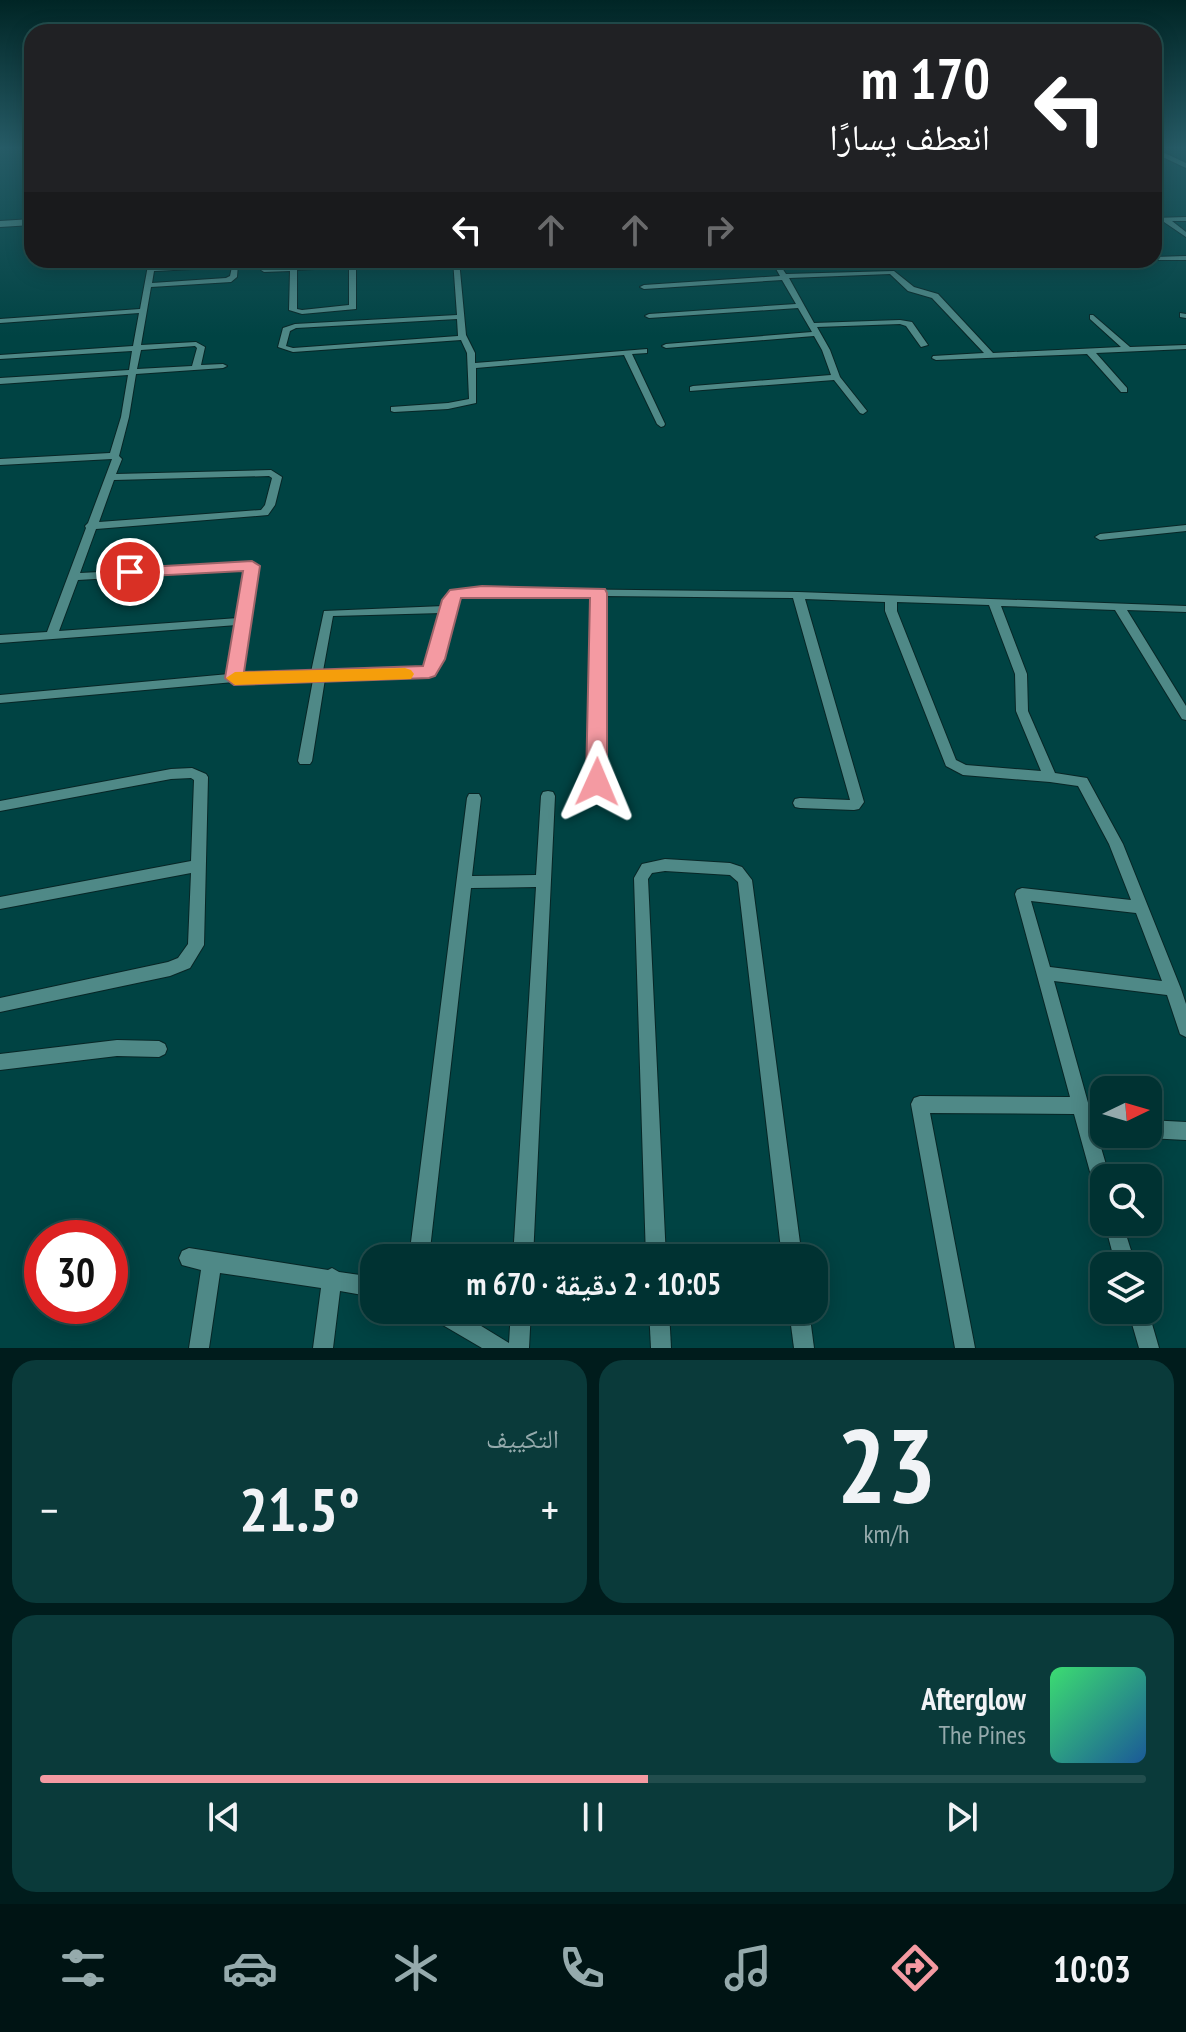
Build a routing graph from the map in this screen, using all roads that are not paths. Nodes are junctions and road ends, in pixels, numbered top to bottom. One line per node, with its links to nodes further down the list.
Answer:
1 (1186, 219): 3 (street)
2 (1162, 220): 3 (street)
3 (1166, 220): 6 (street)
4 (24, 222): 5 (main road)
5 (0, 224)
6 (1186, 235)
7 (1186, 258): 8 (street)
8 (1162, 259)
9 (150, 268): 17 (street)
10 (235, 268): 17 (street)
11 (294, 268): 12 (street); 15 (street)
12 (352, 268)
13 (457, 268): 22 (street)
14 (779, 268): 16 (street)
15 (264, 270)
16 (785, 277): 18 (street); 19 (street); 36 (street)
17 (147, 285): 20 (street)
18 (644, 287)
19 (801, 306): 21 (street); 25 (street)
20 (142, 311): 24 (street); 30 (street)
21 (649, 316)
22 (460, 317): 27 (street); 27 (street)
23 (1093, 317): 32 (street)
24 (0, 321)
25 (812, 325): 26 (street); 28 (street)
26 (816, 334): 29 (street); 43 (street)
27 (462, 335): 40 (street)
28 (924, 345)
29 (666, 346)
30 (136, 347): 37 (street); 41 (street); 42 (street)
31 (1186, 347): 32 (street)
32 (1127, 349): 34 (street)
33 (644, 351): 35 (street)
34 (1089, 351): 36 (street); 46 (street)
35 (627, 353): 40 (street); 49 (street)
36 (990, 355): 38 (street)
37 (0, 357)
38 (936, 358)
39 (223, 366): 41 (street)
40 (472, 366): 47 (street)
41 (196, 368): 42 (street)
42 (131, 372): 44 (street); 50 (street)
43 (836, 377): 45 (street); 48 (street)
44 (0, 381)
45 (693, 389)
46 (1124, 390)
47 (394, 409)
48 (863, 411)
49 (661, 424)
50 (114, 456): 51 (street); 52 (street)
51 (0, 462)
52 (110, 477): 53 (street); 53 (street)
53 (90, 526): 56 (street)
54 (1186, 528): 55 (street)
55 (1100, 537)
56 (73, 577): 64 (street); 65 (street)
57 (599, 593): 58 (street); 62 (street); 73 (street)
58 (798, 595): 59 (street); 76 (street)
59 (891, 599): 60 (street); 72 (street)
60 (994, 603): 61 (street); 72 (street)
61 (1119, 607): 63 (street); 70 (street)
62 (448, 609): 67 (street); 67 (street)
63 (1186, 609)
64 (244, 621): 65 (street); 68 (street)
65 (52, 635): 66 (street)
66 (0, 639)
67 (318, 676): 68 (street); 71 (street)
68 (234, 678): 69 (street)
69 (0, 699)
70 (1186, 716)
71 (305, 761)
72 (1050, 777): 82 (street)
73 (597, 782)
74 (548, 796): 79 (street)
75 (474, 798): 80 (street)
76 (800, 803)
77 (0, 806): 78 (street)
78 (198, 866): 81 (street); 85 (street)
79 (543, 881): 80 (street); 94 (street)
80 (464, 882): 93 (street)
81 (0, 903)
82 (1140, 907): 83 (street); 84 (street)
83 (1044, 973): 84 (street); 89 (street)
84 (1173, 989): 86 (street)
85 (0, 1005)
86 (1186, 1029)
87 (159, 1049): 88 (street)
88 (0, 1062)
89 (1079, 1106): 90 (street); 112 (street)
90 (1090, 1119)
91 (1162, 1130): 92 (street)
92 (1186, 1131)
93 (421, 1244)
94 (524, 1244)
95 (655, 1244): 96 (street)
96 (790, 1244)
97 (189, 1258): 98 (street)
98 (212, 1261): 99 (street); 106 (street)
99 (332, 1278): 100 (street); 107 (street)
100 (360, 1284)
101 (460, 1324): 108 (street)
102 (520, 1324): 109 (street)
103 (660, 1324): 110 (street)
104 (801, 1324): 111 (street)
105 (1142, 1324): 113 (street)
106 (199, 1348)
107 (323, 1348)
108 (501, 1348)
109 (519, 1348)
110 (661, 1348)
111 (804, 1348)
112 (965, 1348)
113 (1149, 1348)

